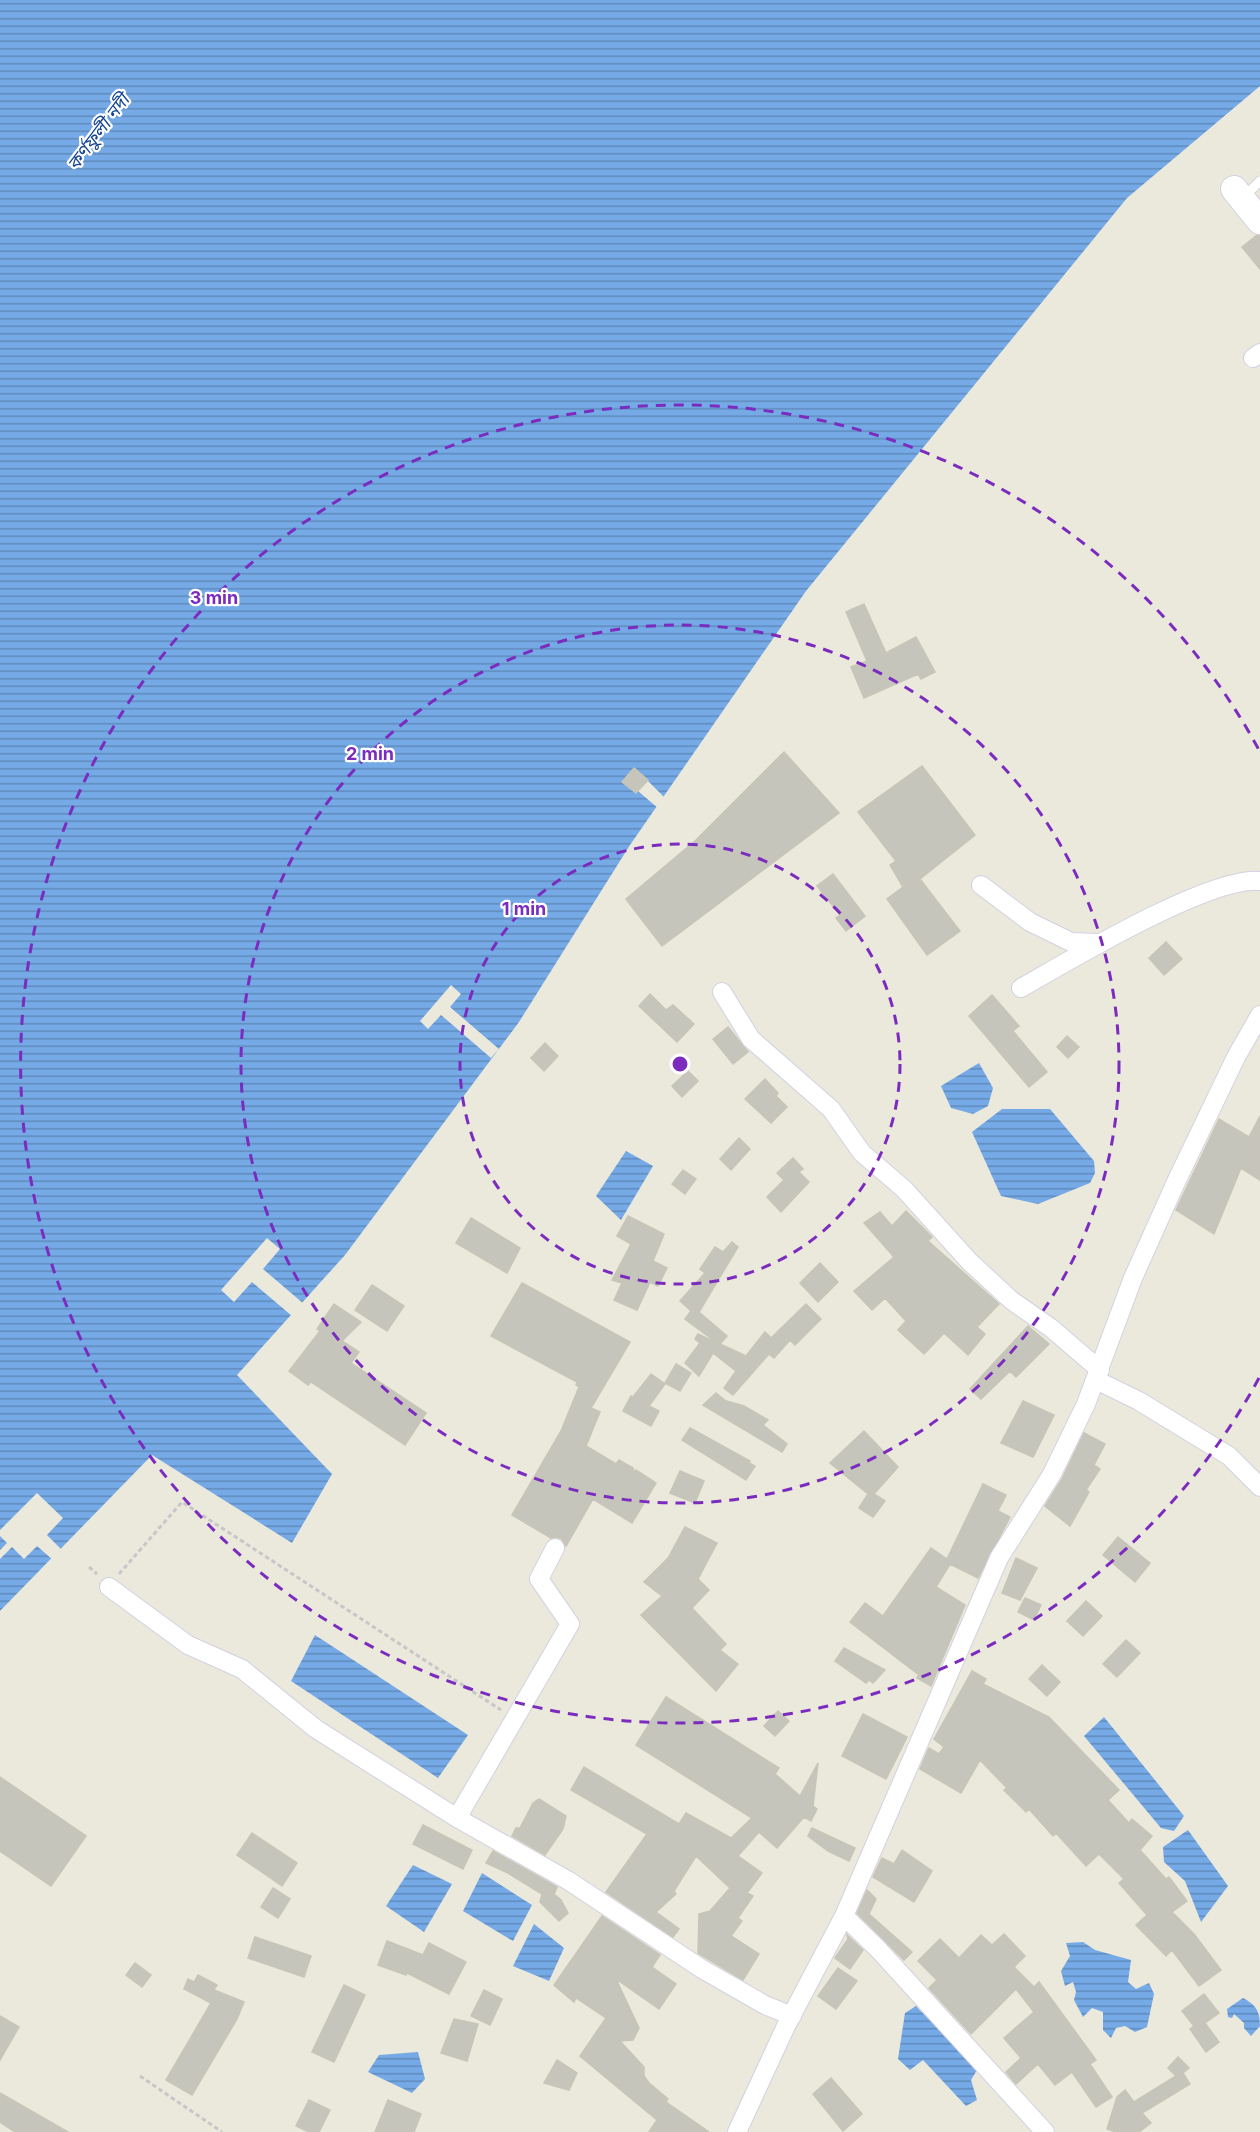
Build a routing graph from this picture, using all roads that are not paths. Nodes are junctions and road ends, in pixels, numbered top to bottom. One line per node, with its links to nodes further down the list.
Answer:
1 (1245, 190): 2 (main road)
2 (1260, 221)
3 (1260, 881): 5 (street)
4 (981, 885): 5 (street)
5 (1100, 944): 6 (street)
6 (1021, 987)
7 (722, 992): 9 (street)
8 (1260, 1015): 9 (street)
9 (1098, 1375): 10 (street); 14 (street)
10 (1260, 1487)
11 (555, 1548): 13 (street)
12 (109, 1587): 13 (street)
13 (457, 1818): 15 (street)
14 (844, 1916): 15 (street); 17 (street)
15 (792, 2016): 16 (street)
16 (737, 2132)
17 (1045, 2132)

